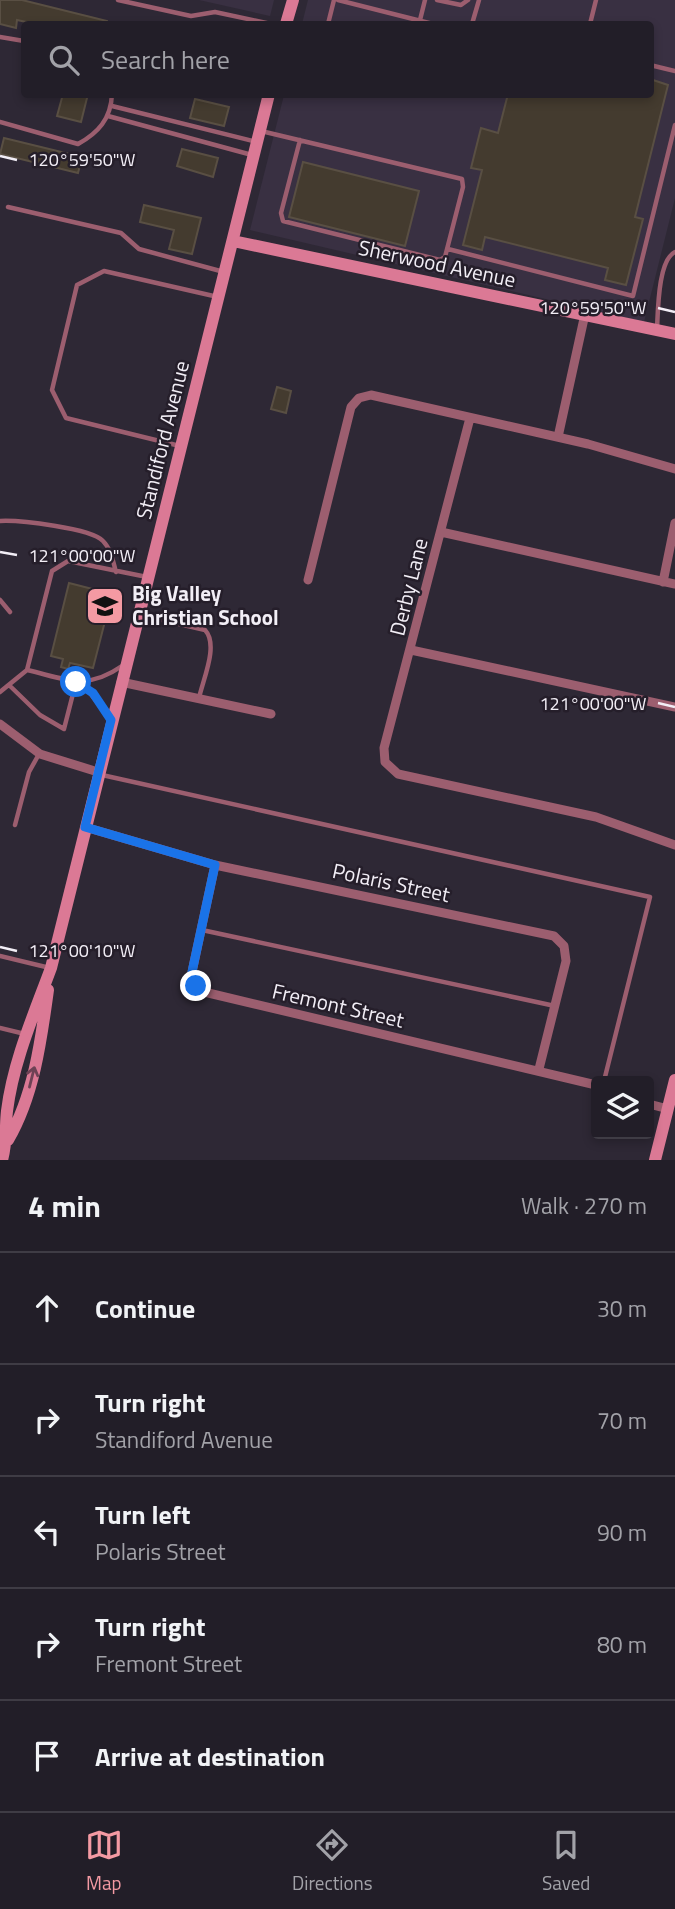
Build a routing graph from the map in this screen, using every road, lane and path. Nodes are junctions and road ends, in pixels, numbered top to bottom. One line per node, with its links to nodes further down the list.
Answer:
1 (118, 0): 9 (lane)
2 (293, 0): 10 (main road)
3 (340, 0): 11 (lane); 12 (lane)
4 (425, 0): 13 (lane)
5 (437, 0): 6 (lane)
6 (468, 0)
7 (479, 0): 14 (lane)
8 (596, 0): 15 (lane)
9 (257, 21)
10 (287, 21)
11 (330, 21)
12 (413, 21)
13 (420, 21)
14 (473, 21)
15 (591, 21)
16 (0, 37): 17 (lane)
17 (21, 40)
18 (654, 66): 19 (lane)
19 (675, 71)
20 (112, 98): 22 (lane)
21 (268, 98): 26 (main road, Standiford Avenue)
22 (111, 106): 23 (lane); 26 (lane)
23 (108, 116): 24 (lane); 28 (lane)
24 (0, 122)
25 (675, 125): 31 (lane)
26 (259, 136): 27 (lane); 28 (main road, Standiford Avenue)
27 (300, 140): 31 (lane); 31 (lane)
28 (254, 155): 30 (main road, Standiford Avenue)
29 (8, 207): 33 (lane)
30 (233, 241): 33 (main road, Standiford Avenue); 35 (main road, Sherwood Avenue)
31 (447, 249)
32 (675, 252): 36 (lane)
33 (225, 272): 34 (main road, Standiford Avenue)
34 (219, 297): 40 (main road, Standiford Avenue); 40 (lane)
35 (585, 314): 36 (main road, Sherwood Avenue); 39 (street)
36 (657, 330): 37 (main road, Sherwood Avenue)
37 (675, 334)
38 (470, 418): 39 (street); 44 (street, Derby Lane); 47 (street)
39 (558, 437): 41 (street)
40 (181, 446): 46 (main road, Standiford Avenue)
41 (675, 469)
42 (0, 521): 45 (lane)
43 (675, 523): 48 (street)
44 (441, 532): 48 (street); 53 (street, Derby Lane)
45 (116, 572): 46 (lane); 55 (lane)
46 (148, 578): 52 (main road, Standiford Avenue)
47 (308, 580)
48 (663, 582): 49 (street)
49 (675, 584)
50 (0, 600): 51 (lane)
51 (10, 612)
52 (138, 615): 54 (main road, Standiford Avenue); 60 (lane)
53 (411, 650): 61 (street); 69 (street, Derby Lane)
54 (125, 664): 56 (lane); 57 (main road, Standiford Avenue)
55 (27, 670): 56 (lane); 58 (lane)
56 (78, 682): 58 (lane); 63 (lane)
57 (121, 682): 60 (street); 63 (main road, Standiford Avenue)
58 (9, 685): 59 (lane)
59 (0, 692)
60 (199, 698): 62 (street)
61 (675, 707)
62 (271, 714)
63 (111, 720): 66 (main road, Standiford Avenue)
64 (0, 724): 65 (street)
65 (39, 753): 66 (street); 67 (lane)
66 (98, 773): 68 (main road, Standiford Avenue); 78 (lane)
67 (15, 825)
68 (85, 827): 70 (street, Polaris Street); 73 (main road, Standiford Avenue)
69 (675, 845)
70 (215, 865): 71 (street, Fremont Street); 74 (street, Polaris Street)
71 (201, 930): 74 (lane); 77 (street, Fremont Street)
72 (0, 956): 73 (lane)
73 (51, 968): 76 (main road, Standiford Avenue); 83 (main road, one-way to 73)
74 (555, 1006): 77 (street, Polaris Street)
75 (0, 1028): 76 (lane)
76 (26, 1034): 83 (main road, Standiford Avenue)
77 (539, 1069): 80 (street, Fremont Street)
78 (605, 1076)
79 (675, 1080): 82 (main road)
80 (591, 1084)
81 (654, 1105): 82 (street)
82 (668, 1109): 85 (main road)
83 (8, 1140): 84 (main road, Standiford Avenue)
84 (2, 1160)
85 (655, 1160)

